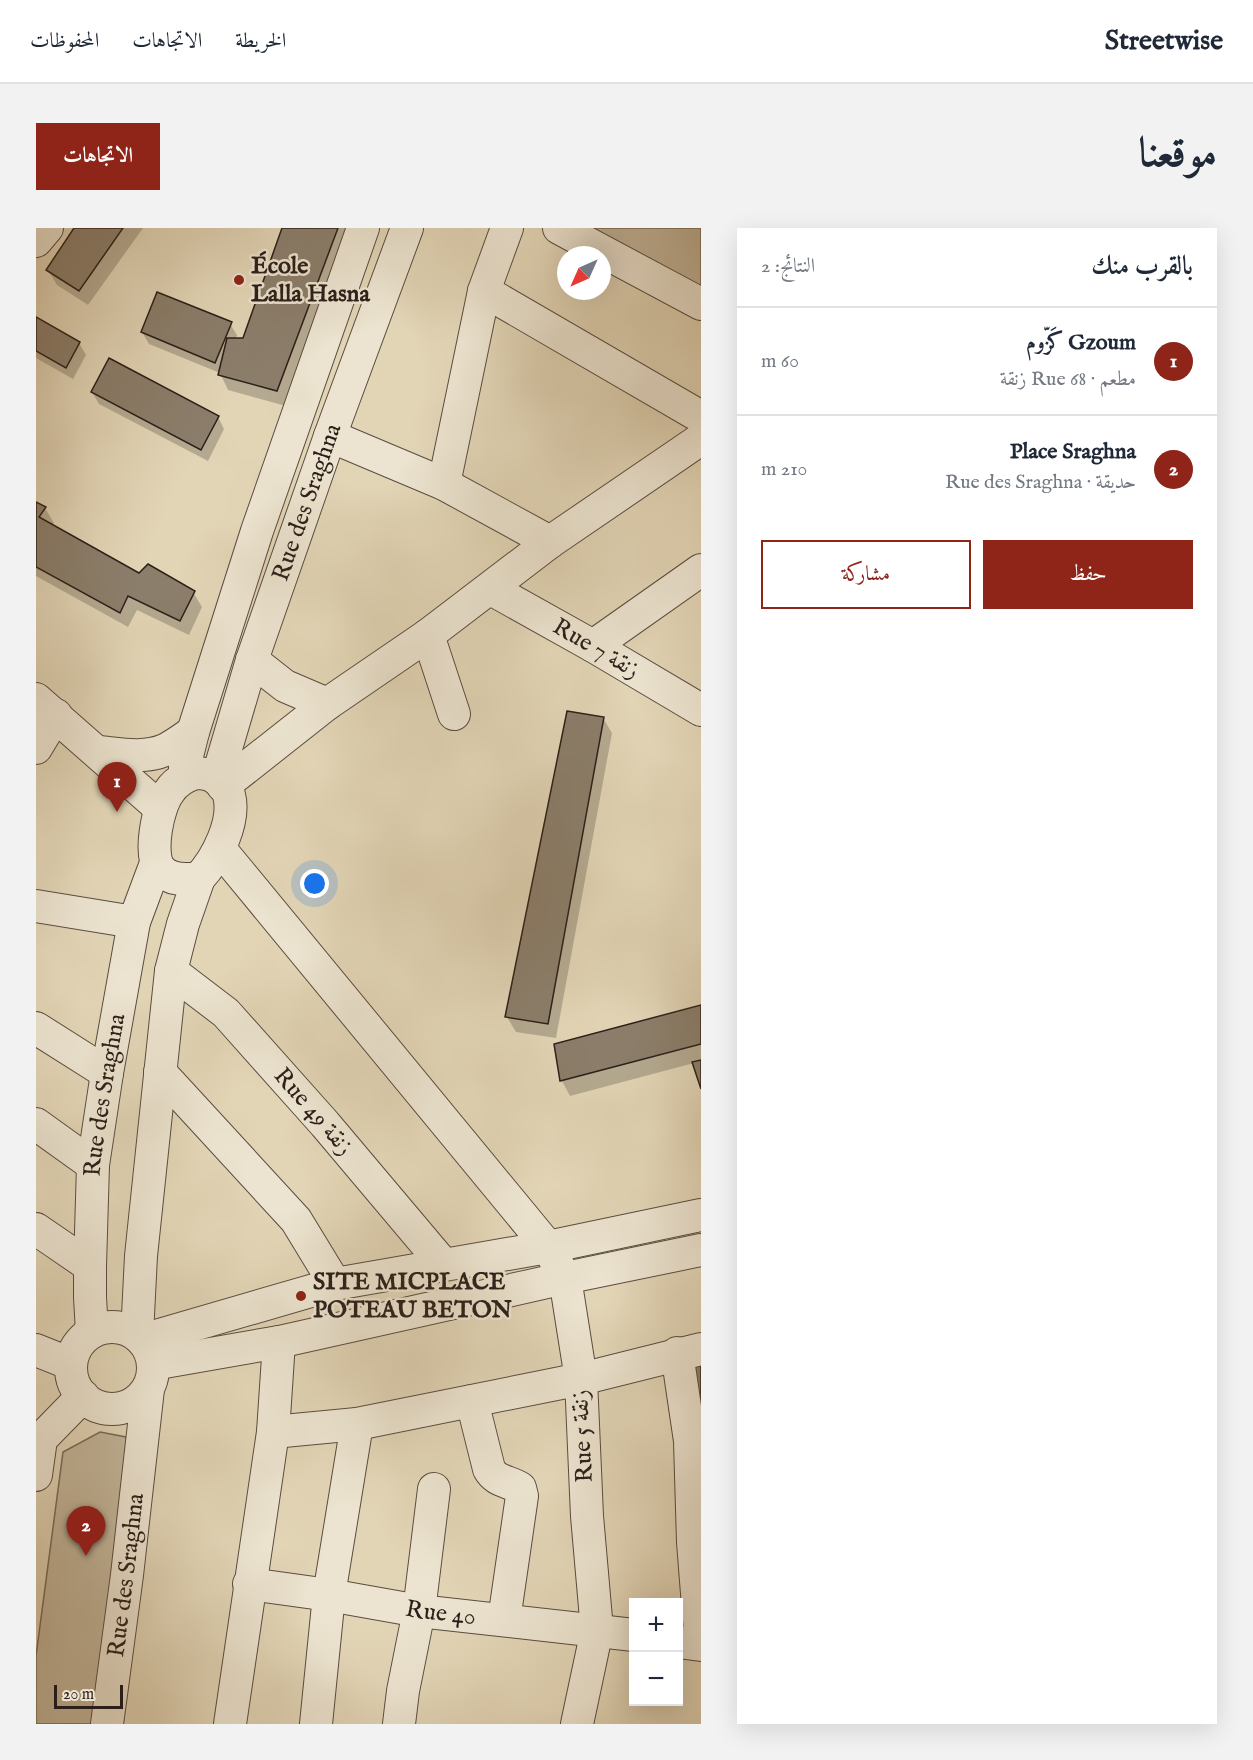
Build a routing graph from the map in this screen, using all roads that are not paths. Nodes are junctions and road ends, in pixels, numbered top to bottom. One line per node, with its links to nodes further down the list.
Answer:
1 (363, 228): 21 (street, Rue des Sraghna)
2 (407, 228): 8 (street, Rue des Sraghna)
3 (507, 228): 5 (street)
4 (575, 232): 6 (street)
5 (484, 291): 7 (street); 10 (street)
6 (701, 304)
7 (701, 417)
8 (330, 436): 10 (street); 16 (street, Rue des Sraghna)
9 (701, 439): 11 (street)
10 (444, 484): 11 (street)
11 (550, 542): 13 (street)
12 (701, 570): 15 (street)
13 (491, 589): 14 (street); 15 (street, Rue 7 زنقة)
14 (428, 635): 18 (street); 20 (street)
15 (593, 646): 17 (street, Rue 7 زنقة)
16 (252, 660): 18 (street); 25 (street, Rue des Sraghna)
17 (694, 696)
18 (327, 704): 25 (street)
19 (46, 707): 22 (street); 23 (street)
20 (454, 714)
21 (193, 732): 23 (street); 24 (street, Rue des Sraghna)
22 (36, 748)
23 (99, 752): 26 (street)
24 (185, 777): 25 (street); 26 (street)
25 (220, 782): 27 (street)
26 (160, 808): 28 (street)
27 (220, 849): 29 (street); 40 (street, Rue 5 زنقة)
28 (156, 863): 29 (street); 31 (street, Rue des Sraghna)
29 (199, 878): 32 (street, Rue des Sraghna)
30 (36, 906): 31 (street)
31 (134, 922): 35 (street, Rue des Sraghna)
32 (171, 971): 34 (street, Rue des Sraghna); 42 (street, Rue 49 زنقة)
33 (36, 1028): 35 (street)
34 (160, 1072): 45 (street); 50 (street, Rue des Sraghna)
35 (107, 1073): 37 (street, Rue des Sraghna)
36 (36, 1124): 37 (street)
37 (93, 1165): 43 (street, Rue des Sraghna)
38 (701, 1215): 40 (street)
39 (36, 1229): 43 (street)
40 (548, 1247): 42 (street); 44 (street, Rue 5 زنقة)
41 (701, 1250): 44 (street)
42 (443, 1264): 45 (street)
43 (90, 1266): 46 (street, Rue des Sraghna)
44 (565, 1278): 47 (street); 52 (street, Rue 5 زنقة)
45 (335, 1284): 50 (street)
46 (92, 1332): 50 (street); 51 (street)
47 (279, 1342): 50 (street); 56 (street)
48 (36, 1350): 51 (street)
49 (689, 1351): 52 (street); 58 (street)
50 (145, 1357): 53 (street); 70 (street, Rue des Sraghna)
51 (71, 1364): 53 (street)
52 (581, 1379): 54 (street); 66 (street, Rue 5 زنقة)
53 (83, 1396): 57 (street)
54 (472, 1401): 55 (street); 65 (street)
55 (357, 1424): 56 (street); 63 (street)
56 (273, 1432): 62 (street)
57 (38, 1439): 59 (street)
58 (696, 1440): 61 (street)
59 (36, 1475)
60 (434, 1489): 64 (street)
61 (697, 1542): 69 (street)
62 (249, 1584): 63 (street, Rue 40); 71 (street)
63 (329, 1595): 64 (street, Rue 40); 72 (street)
64 (419, 1611): 65 (street, Rue 40); 73 (street)
65 (504, 1620): 66 (street, Rue 40)
66 (597, 1630): 67 (street, Rue 40); 74 (street, Rue 5 زنقة)
67 (629, 1634)
68 (683, 1643): 69 (street)
69 (701, 1645)
70 (106, 1724)
71 (230, 1724)
72 (316, 1724)
73 (399, 1724)
74 (577, 1724)

